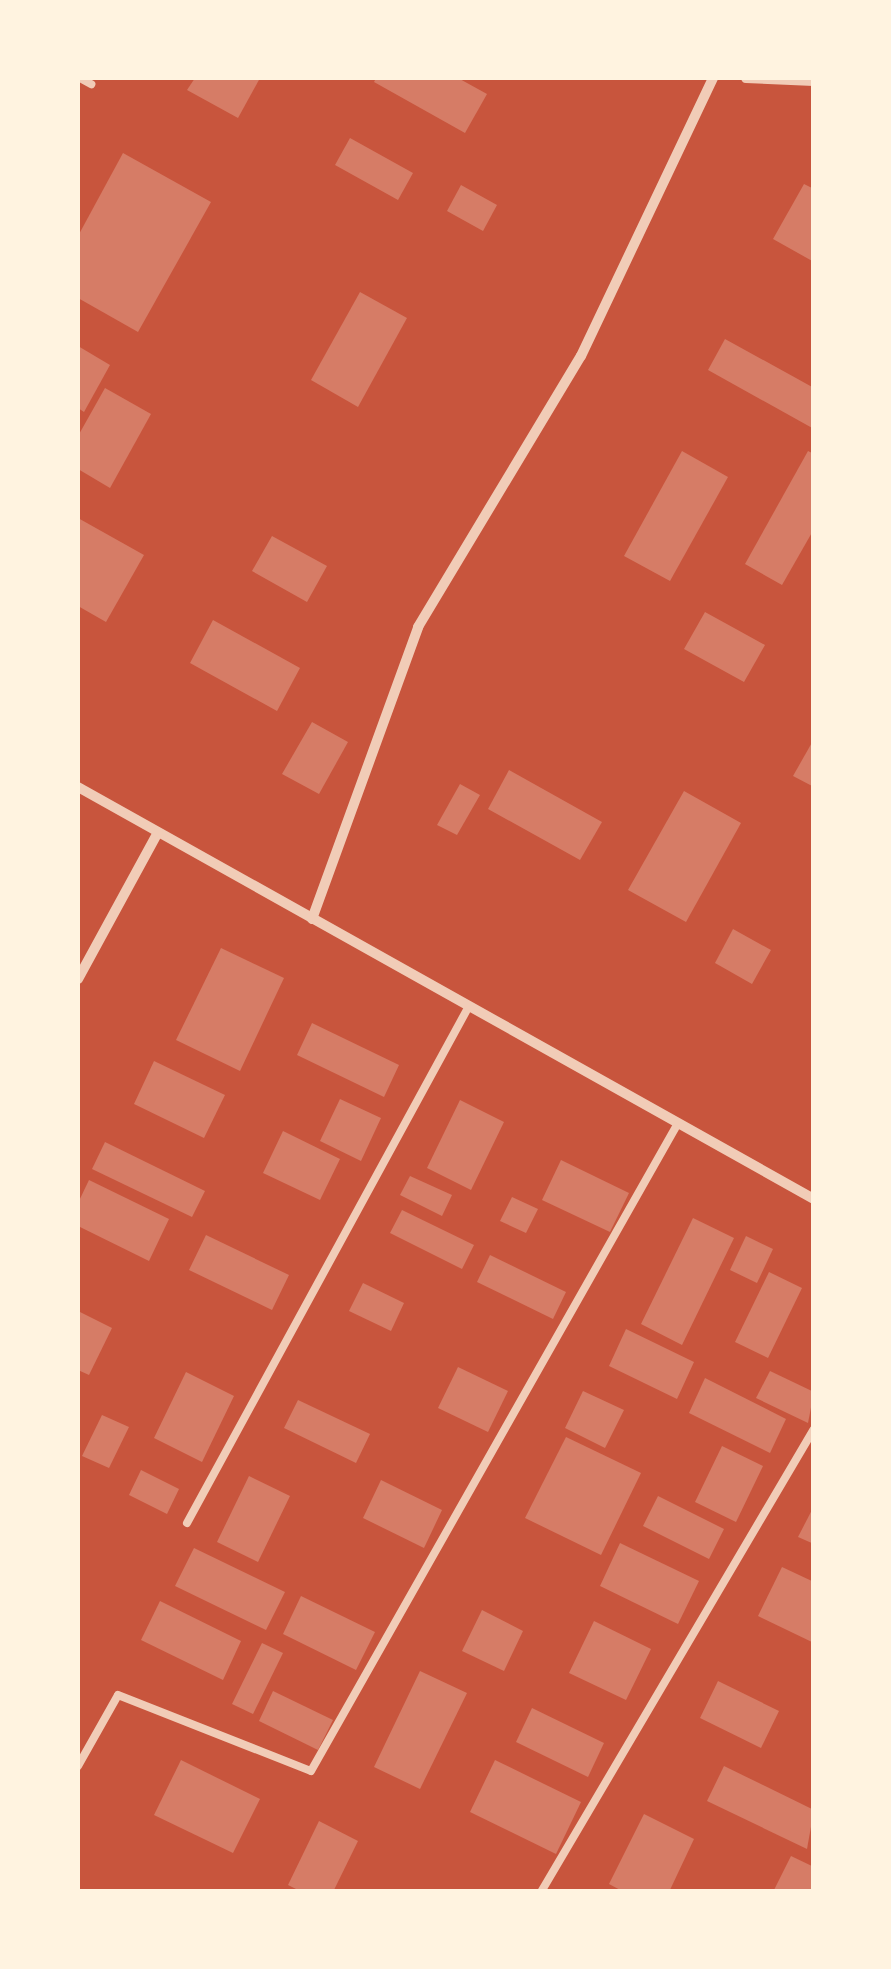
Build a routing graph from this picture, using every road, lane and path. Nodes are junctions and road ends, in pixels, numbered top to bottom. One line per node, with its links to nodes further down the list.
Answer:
1 (80, 78): 5 (lane)
2 (713, 78): 8 (street)
3 (746, 78): 4 (street)
4 (814, 81)
5 (91, 84)
6 (78, 787): 7 (street)
7 (158, 832): 8 (street); 9 (street)
8 (312, 918): 10 (street)
9 (78, 979)
10 (469, 1006): 11 (street); 14 (lane)
11 (678, 1123): 12 (street); 15 (lane)
12 (814, 1198)
13 (814, 1429): 16 (lane)
14 (187, 1523)
15 (78, 1766)
16 (541, 1892)

